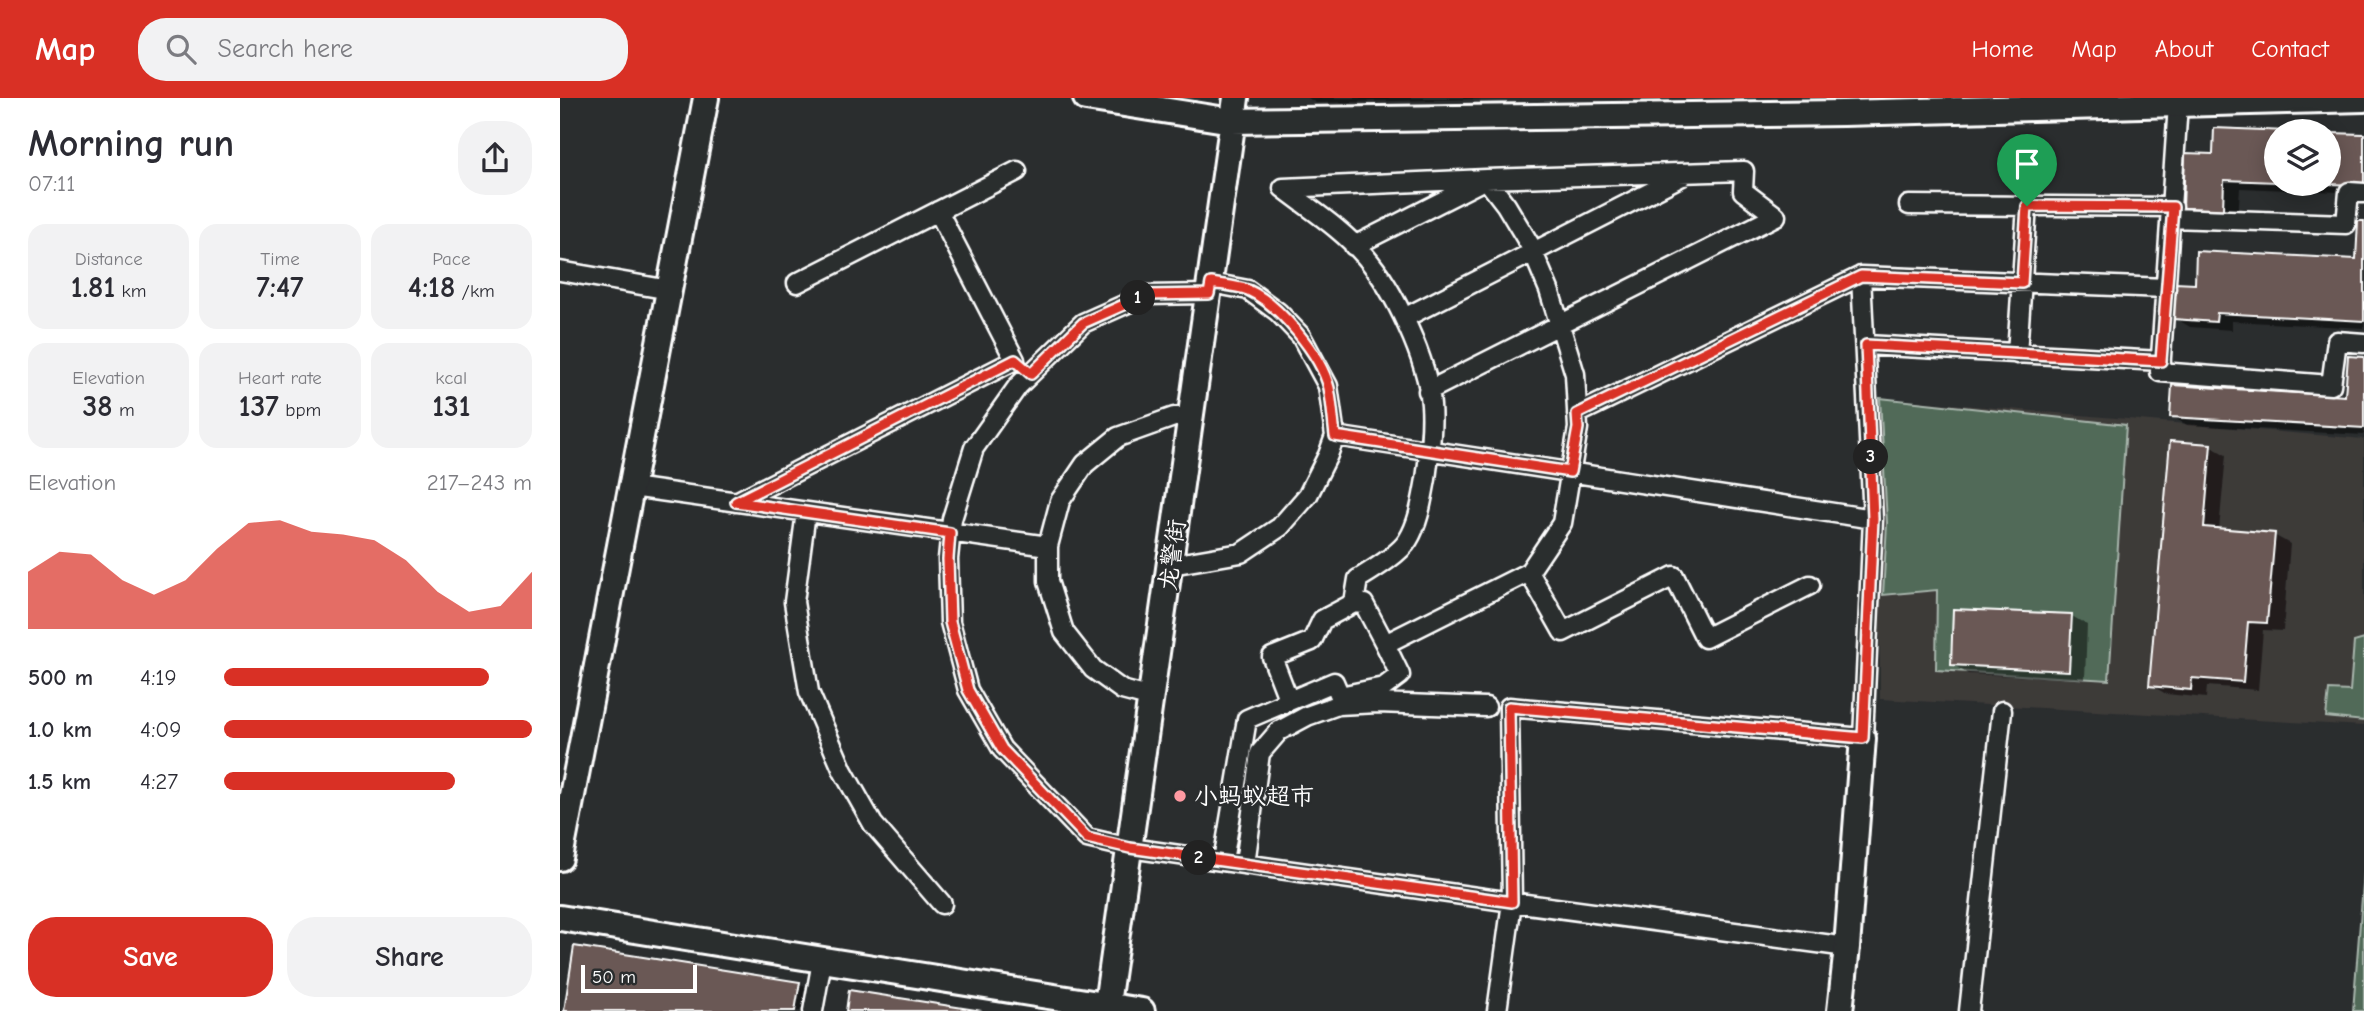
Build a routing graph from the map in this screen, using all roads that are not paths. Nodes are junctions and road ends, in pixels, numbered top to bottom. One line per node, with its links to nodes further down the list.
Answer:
1 (706, 98): 24 (street)
2 (1086, 98): 7 (street)
3 (2364, 99): 5 (street)
4 (2131, 101): 5 (street); 6 (street)
5 (2178, 104): 15 (street)
6 (1842, 106): 7 (street)
7 (1234, 110): 22 (street, 龙警街)
8 (1017, 171): 14 (street)
9 (1688, 173): 10 (street); 17 (street); 26 (street)
10 (1486, 179): 16 (street); 16 (street); 17 (street)
11 (2364, 193): 15 (street)
12 (1909, 205): 13 (street)
13 (2027, 206): 15 (street); 21 (street)
14 (938, 211): 20 (street); 31 (street)
15 (2172, 213): 23 (street)
16 (1354, 246): 25 (street)
17 (1533, 252): 25 (street); 26 (street)
18 (560, 271): 24 (street)
19 (1861, 276): 21 (street); 28 (street); 34 (street)
20 (797, 283)
21 (2022, 283): 23 (street); 29 (street)
22 (1210, 288): 32 (street); 35 (street, 龙警街); 36 (street)
23 (2166, 288): 30 (street)
24 (670, 290): 39 (street)
25 (1404, 318): 33 (street)
26 (1561, 323): 33 (street); 34 (street)
27 (2364, 343): 30 (street)
28 (1866, 345): 29 (street); 42 (street)
29 (2017, 354): 30 (street)
30 (2166, 359)
31 (1015, 360): 32 (street); 40 (street)
32 (1031, 374): 43 (street)
33 (1429, 391): 37 (street)
34 (1577, 414): 38 (street)
35 (1192, 417): 44 (street); 45 (street, 龙警街)
36 (1335, 436): 37 (street); 45 (street)
37 (1430, 451): 38 (street); 48 (street)
38 (1570, 472): 42 (street); 46 (street)
39 (632, 487): 40 (street); 56 (street)
40 (736, 502): 41 (street)
41 (806, 512): 43 (street); 60 (street)
42 (1873, 519): 54 (street)
43 (950, 533): 44 (street); 55 (street)
44 (1048, 546): 50 (street)
45 (1171, 565): 50 (street, 龙警街)
46 (1530, 572): 47 (street); 49 (street)
47 (1810, 585)
48 (1354, 603): 49 (street); 51 (street)
49 (1385, 644): 51 (street)
50 (1152, 698): 55 (street, 龙警街)
51 (1289, 701): 57 (street)
52 (1486, 707): 58 (street)
53 (2002, 711): 69 (street)
54 (1863, 738): 59 (street); 62 (street)
55 (1130, 848): 57 (street); 64 (street, 龙警街)
56 (560, 858)
57 (1223, 861): 58 (street)
58 (1245, 864): 59 (street)
59 (1512, 902): 62 (street); 67 (street)
60 (942, 904)
61 (560, 918): 63 (street)
62 (1847, 947): 68 (street)
63 (822, 961): 64 (street); 65 (street)
64 (1107, 1008): 66 (street)
65 (813, 1011)
66 (1142, 1011)
67 (1497, 1011)
68 (1840, 1011)
69 (1969, 1011)

